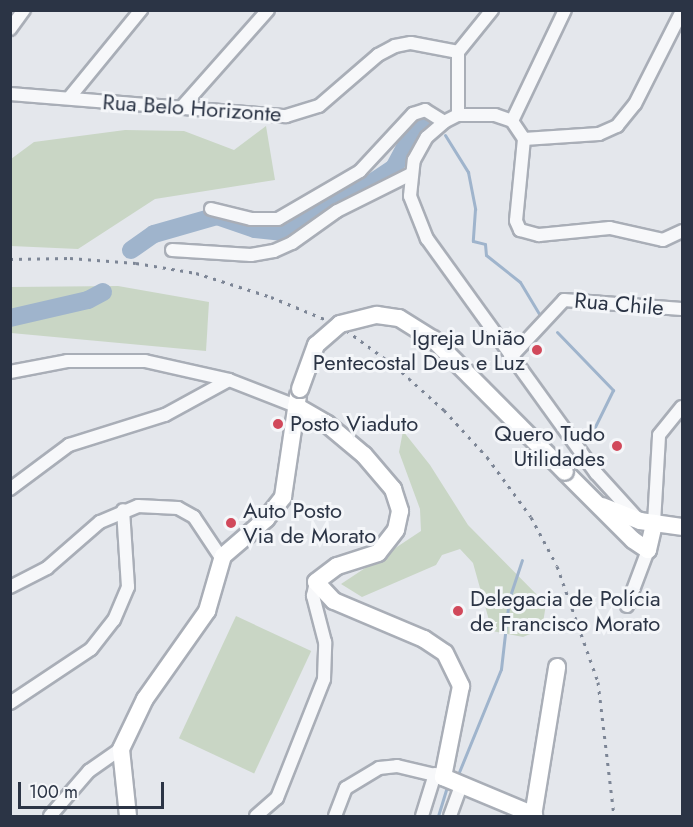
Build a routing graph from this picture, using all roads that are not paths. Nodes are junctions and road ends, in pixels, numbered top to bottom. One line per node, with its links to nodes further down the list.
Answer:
1 (24, 10): 7 (street)
2 (141, 10): 10 (street)
3 (268, 10): 11 (street)
4 (492, 10): 8 (street)
5 (565, 10): 13 (street)
6 (682, 11): 15 (street)
7 (10, 29)
8 (458, 52): 11 (street, Rua Belo Horizonte); 12 (street)
9 (10, 94): 10 (street, Rua Belo Horizonte)
10 (69, 98): 11 (street, Rua Belo Horizonte)
11 (181, 108)
12 (458, 116): 13 (street); 14 (street)
13 (512, 121): 15 (street)
14 (444, 122): 16 (street); 17 (street)
15 (524, 139): 18 (street)
16 (411, 174): 19 (street); 21 (street)
17 (210, 208)
18 (682, 231)
19 (172, 250)
20 (682, 309): 21 (street, Rua Chile)
21 (510, 358): 29 (street)
22 (10, 372): 23 (street)
23 (229, 380): 24 (street); 26 (street)
24 (296, 406): 27 (main road, bridge); 32 (main road); 33 (main road)
25 (682, 407): 29 (street)
26 (10, 489)
27 (595, 504): 29 (main road); 31 (main road)
28 (123, 510): 32 (street); 34 (street); 37 (street)
29 (647, 522): 30 (main road); 31 (main road)
30 (682, 527)
31 (648, 549): 35 (street)
32 (222, 559): 38 (main road)
33 (316, 582): 40 (main road); 45 (street)
34 (10, 587)
35 (627, 606)
36 (557, 667): 49 (main road)
37 (10, 703)
38 (121, 749): 39 (street); 41 (main road)
39 (96, 767): 41 (street); 43 (street)
40 (439, 775): 42 (main road); 46 (street); 47 (street)
41 (127, 779): 44 (main road)
42 (460, 785): 48 (street); 49 (main road)
43 (50, 816)
44 (128, 816)
45 (256, 816)
46 (335, 816)
47 (422, 816)
48 (450, 816)
49 (533, 816)

